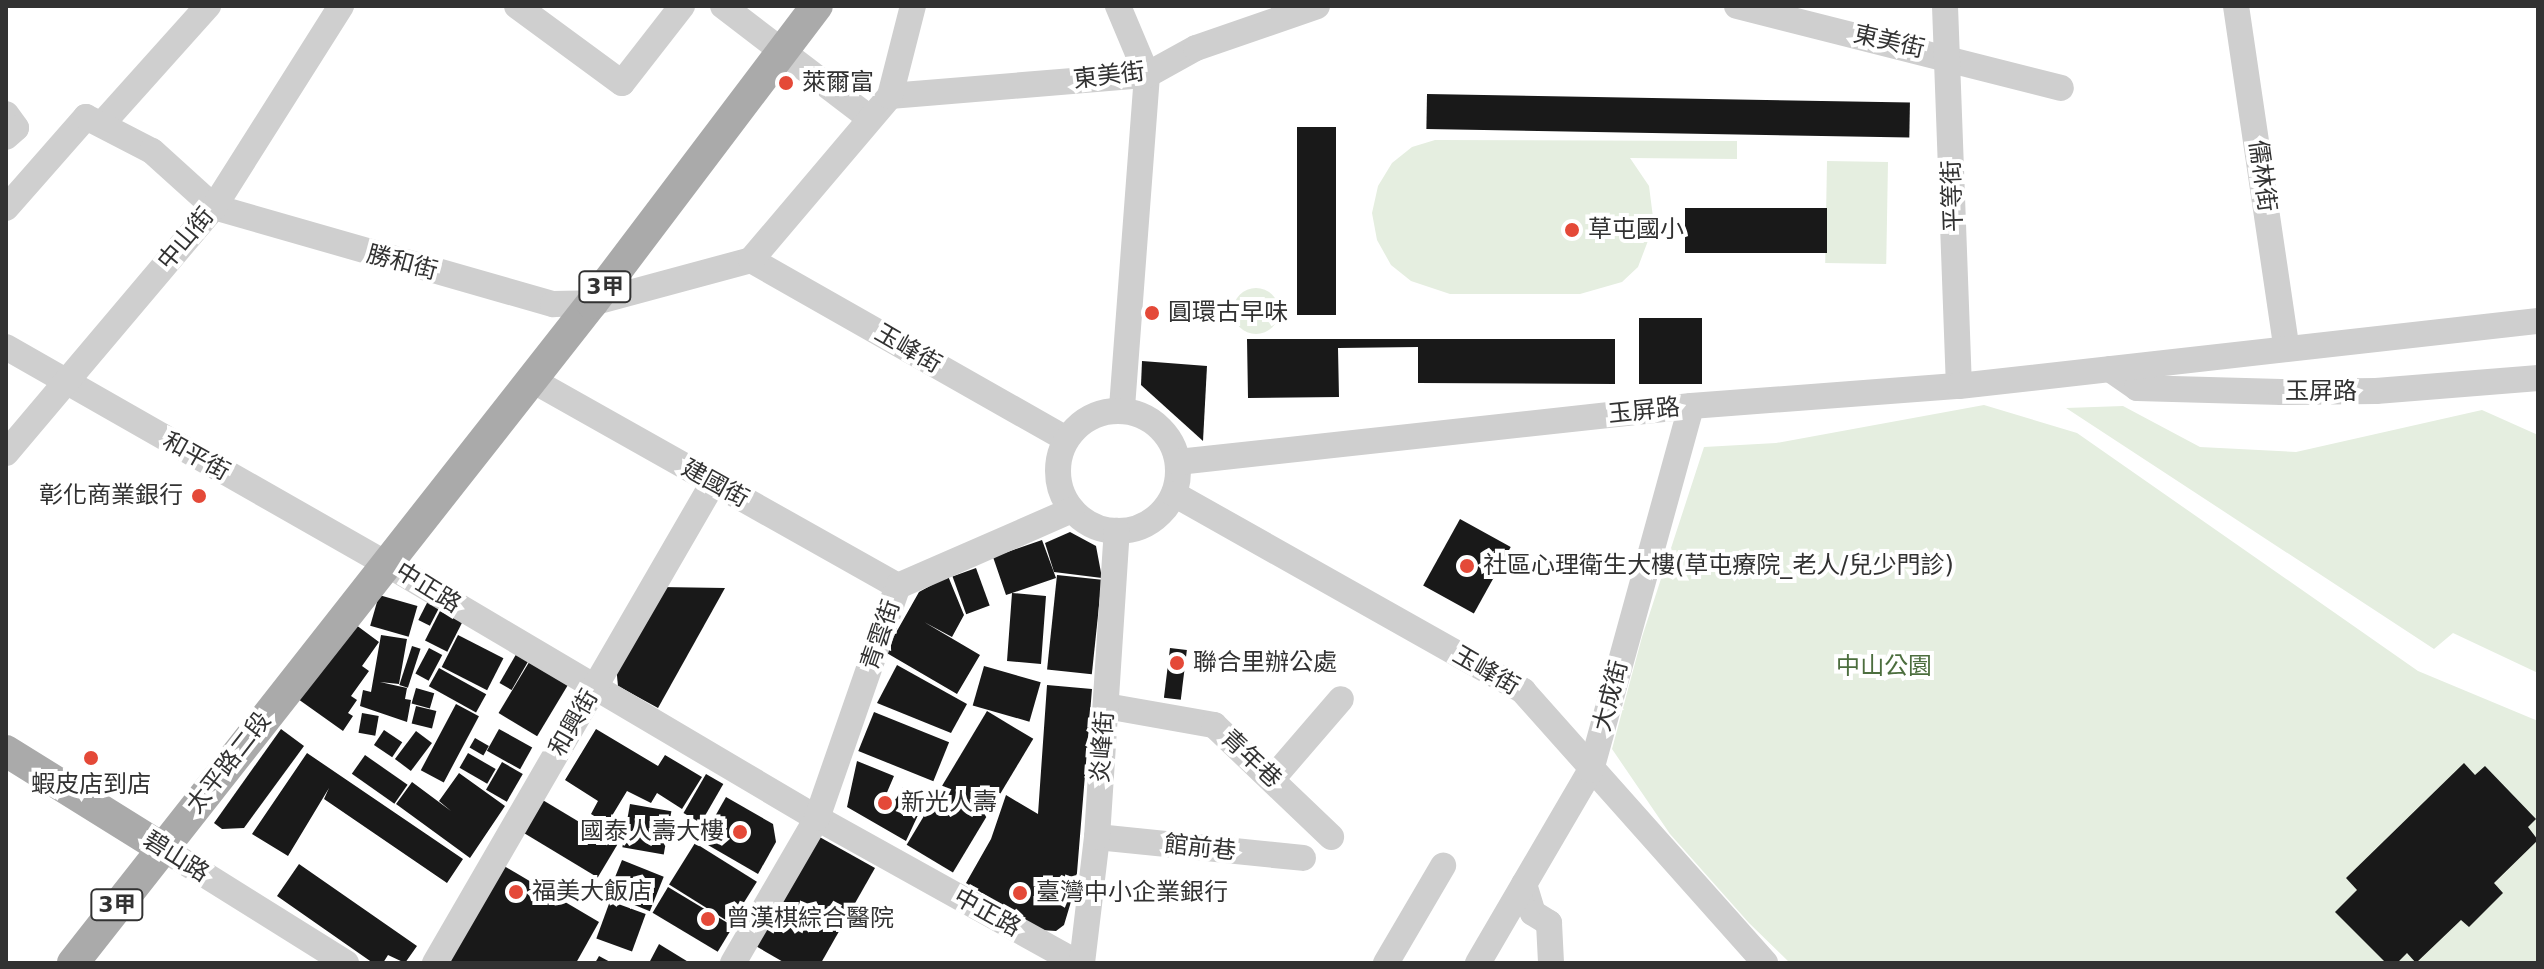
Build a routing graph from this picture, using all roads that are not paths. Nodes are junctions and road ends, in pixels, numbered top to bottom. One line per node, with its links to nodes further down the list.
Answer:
1 (208, 6): 20 (street)
2 (341, 6): 22 (street, 中山街)
3 (682, 6): 12 (street)
4 (723, 6): 13 (street)
5 (817, 6): 13 (main road, 中正路 / 3甲)
6 (913, 6): 17 (street)
7 (1118, 6): 15 (street)
8 (1317, 6): 15 (street, 東美街)
9 (1737, 6): 14 (street, 東美街)
10 (1945, 6): 14 (street, 平等街)
11 (2236, 6): 27 (street, 儒林街)
12 (528, 9)
13 (783, 51): 19 (street); 25 (main road, 中正路 / 3甲)
14 (1948, 56): 16 (street, 東美街); 33 (street, 平等街)
15 (1147, 75): 17 (street, 東美街); 35 (street)
16 (2061, 88)
17 (890, 96): 19 (street)
18 (6, 114): 21 (street)
19 (868, 117): 24 (street)
20 (102, 124): 22 (street); 23 (street)
21 (6, 137)
22 (214, 207): 25 (street, 勝和街); 32 (street, 中山街)
23 (6, 208)
24 (751, 260): 25 (street); 36 (street, 玉峰街)
25 (592, 303): 31 (main road, 中正路 / 3甲)
26 (2538, 321): 27 (street, 玉屏路)
27 (2286, 346): 29 (street, 玉屏路)
28 (6, 347): 32 (street, 和平街)
29 (2110, 369): 30 (street, 玉屏路); 33 (street, 玉屏路)
30 (2538, 378)
31 (532, 380): 39 (street, 建國街); 43 (main road, 中正路 / 3甲)
32 (66, 384): 37 (street, 中山街); 43 (street, 和平街)
33 (1959, 386): 34 (street, 玉屏路)
34 (1691, 406): 38 (street, 玉屏路); 49 (street, 大成街)
35 (1122, 410): 36 (street); 38 (street)
36 (1066, 439): 41 (street)
37 (6, 453)
38 (1178, 462): 40 (street)
39 (713, 483): 44 (street, 建國街); 45 (street, 和興街)
40 (1174, 494): 42 (street); 49 (street, 玉峰街)
41 (1072, 510): 42 (street); 44 (street, 青雲街)
42 (1117, 531): 47 (street, 炎峰街)
43 (387, 564): 45 (street, 中正路); 54 (main road, 太平路二段 / 3甲)
44 (898, 586): 51 (street, 青雲街)
45 (594, 688): 51 (street, 中正路); 60 (street, 和興街)
46 (1341, 699): 50 (street)
47 (1106, 706): 50 (street, 青年巷); 52 (street, 炎峰街)
48 (6, 751): 54 (main road, 碧山路)
49 (1591, 770): 57 (street, 大成街); 66 (street, 玉峰街)
50 (1273, 778): 53 (street, 青年巷)
51 (817, 818): 61 (street, 青雲街); 62 (street, 中正路)
52 (1097, 837): 55 (street, 館前巷); 62 (street, 炎峰街)
53 (1331, 837)
54 (162, 848): 58 (main road, 太平路二段 / 3甲); 59 (street, 碧山路)
55 (1303, 858)
56 (1443, 866): 63 (street)
57 (1524, 884): 64 (street, 大成街); 65 (street)
58 (73, 963)
59 (346, 963)
60 (435, 963)
61 (733, 963)
62 (1079, 963)
63 (1386, 963)
64 (1478, 963)
65 (1551, 963)
66 (1765, 963)

